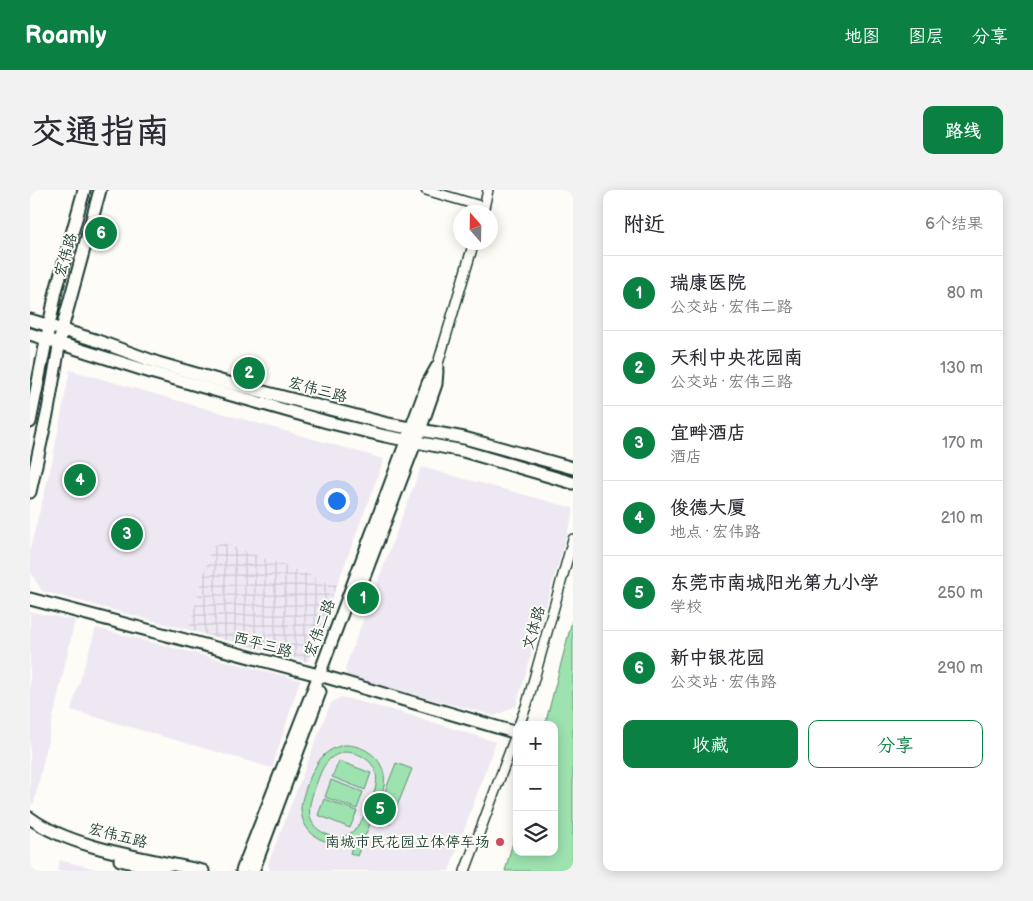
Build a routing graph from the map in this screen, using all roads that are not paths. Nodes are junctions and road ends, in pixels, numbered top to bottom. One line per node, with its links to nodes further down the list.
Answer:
1 (84, 190): 9 (street, 宏伟路)
2 (100, 190): 10 (street, 宏伟路)
3 (426, 190): 5 (street)
4 (488, 190): 6 (street)
5 (469, 205)
6 (484, 205)
7 (472, 250): 14 (street, 宏伟二路)
8 (30, 320): 9 (street, 宏伟三路)
9 (48, 325): 10 (street, 宏伟三路); 12 (street, 宏伟路)
10 (62, 329): 13 (street, 宏伟路); 16 (street, 宏伟三路)
11 (30, 334): 12 (street, 宏伟三路)
12 (46, 338): 13 (street, 宏伟三路); 15 (street)
13 (60, 342): 17 (street, 宏伟三路); 20 (street)
14 (437, 367): 16 (street, 宏伟二路)
15 (30, 422)
16 (416, 429): 17 (street, 宏伟二路); 18 (street, 宏伟三路)
17 (411, 441): 19 (street, 宏伟三路); 23 (street, 宏伟二路)
18 (573, 468)
19 (573, 482)
20 (30, 492)
21 (573, 539): 24 (street, 文体路)
22 (30, 599): 23 (street, 西平三路)
23 (322, 676): 25 (street, 西平三路); 31 (street, 宏伟二路); 32 (street, 宏伟二路)
24 (521, 721)
25 (513, 732)
26 (513, 744): 33 (street)
27 (30, 818): 30 (street, 宏伟五路)
28 (30, 827): 29 (street, 宏伟五路)
29 (164, 871)
30 (203, 871)
31 (242, 871)
32 (253, 871)
33 (465, 871)

